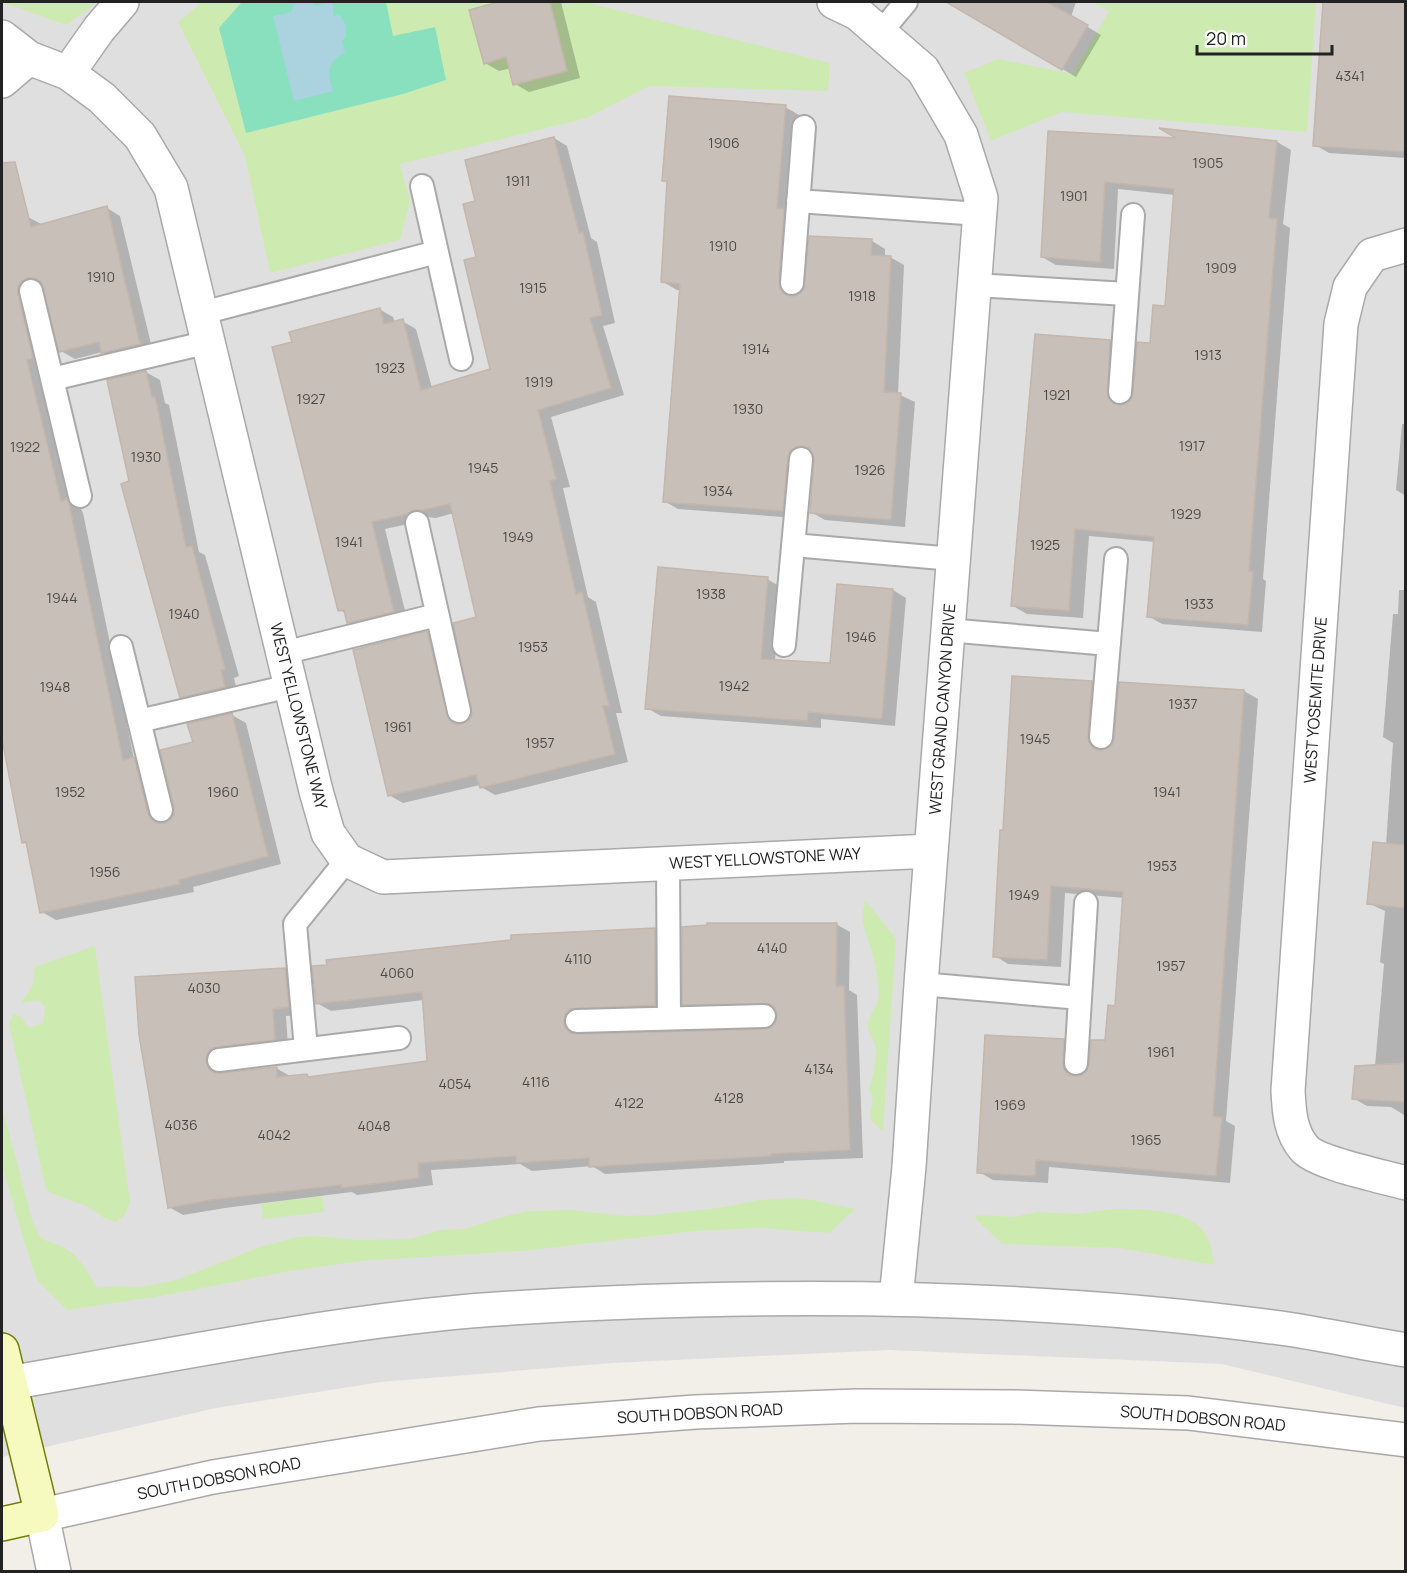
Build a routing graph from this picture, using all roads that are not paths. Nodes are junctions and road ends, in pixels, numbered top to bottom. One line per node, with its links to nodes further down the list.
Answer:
1 (122, 2): 7 (street)
2 (834, 2): 4 (street, WEST GRAND CANYON DRIVE)
3 (906, 2): 4 (lane)
4 (880, 33): 12 (street, WEST GRAND CANYON DRIVE)
5 (2, 37): 6 (street, WEST YELLOWSTONE WAY)
6 (29, 58): 7 (street, WEST YELLOWSTONE WAY); 8 (street)
7 (68, 73): 20 (street, WEST YELLOWSTONE WAY)
8 (2, 81)
9 (804, 127): 11 (lane)
10 (422, 186): 15 (lane)
11 (798, 201): 12 (lane); 16 (lane)
12 (979, 214): 17 (street, WEST GRAND CANYON DRIVE)
13 (1132, 215): 19 (lane)
14 (1406, 245): 54 (street, WEST YOSEMITE DRIVE)
15 (437, 252): 20 (lane); 21 (lane)
16 (792, 283)
17 (974, 285): 19 (lane); 28 (street, WEST GRAND CANYON DRIVE)
18 (31, 291): 22 (lane)
19 (1127, 294): 23 (lane)
20 (206, 328): 22 (lane); 35 (street, WEST YELLOWSTONE WAY)
21 (461, 359)
22 (52, 379): 25 (lane)
23 (1120, 392)
24 (801, 459): 27 (lane)
25 (80, 496)
26 (417, 523): 30 (lane)
27 (793, 545): 28 (lane); 33 (lane)
28 (953, 559): 31 (street, WEST GRAND CANYON DRIVE)
29 (1116, 559): 32 (lane)
30 (437, 615): 35 (lane); 37 (lane)
31 (947, 630): 32 (lane); 41 (street, WEST GRAND CANYON DRIVE)
32 (1109, 644): 39 (lane)
33 (784, 645)
34 (121, 647): 38 (lane)
35 (283, 653): 36 (street, WEST YELLOWSTONE WAY)
36 (290, 686): 38 (lane); 42 (street, WEST YELLOWSTONE WAY)
37 (459, 711)
38 (139, 721): 40 (lane)
39 (1101, 737)
40 (161, 810)
41 (931, 851): 43 (street, WEST YELLOWSTONE WAY); 45 (street, WEST GRAND CANYON DRIVE)
42 (346, 860): 43 (street, WEST YELLOWSTONE WAY); 51 (lane)
43 (668, 863): 48 (lane)
44 (1086, 903): 46 (lane)
45 (921, 984): 46 (lane); 55 (street, WEST GRAND CANYON DRIVE)
46 (1080, 998): 53 (lane)
47 (764, 1016): 48 (lane)
48 (669, 1018): 49 (lane)
49 (577, 1021)
50 (399, 1038): 51 (lane)
51 (306, 1048): 52 (lane)
52 (219, 1060)
53 (1076, 1063)
54 (1406, 1183)
55 (896, 1299): 57 (street); 58 (street)
56 (2, 1350): 58 (main road)
57 (1406, 1350)
58 (5, 1384): 60 (main road)
59 (1406, 1440): 60 (street, SOUTH DOBSON ROAD)
60 (42, 1515): 61 (main road, SOUTH DOBSON ROAD); 62 (street)
61 (2, 1524)
62 (54, 1572)

